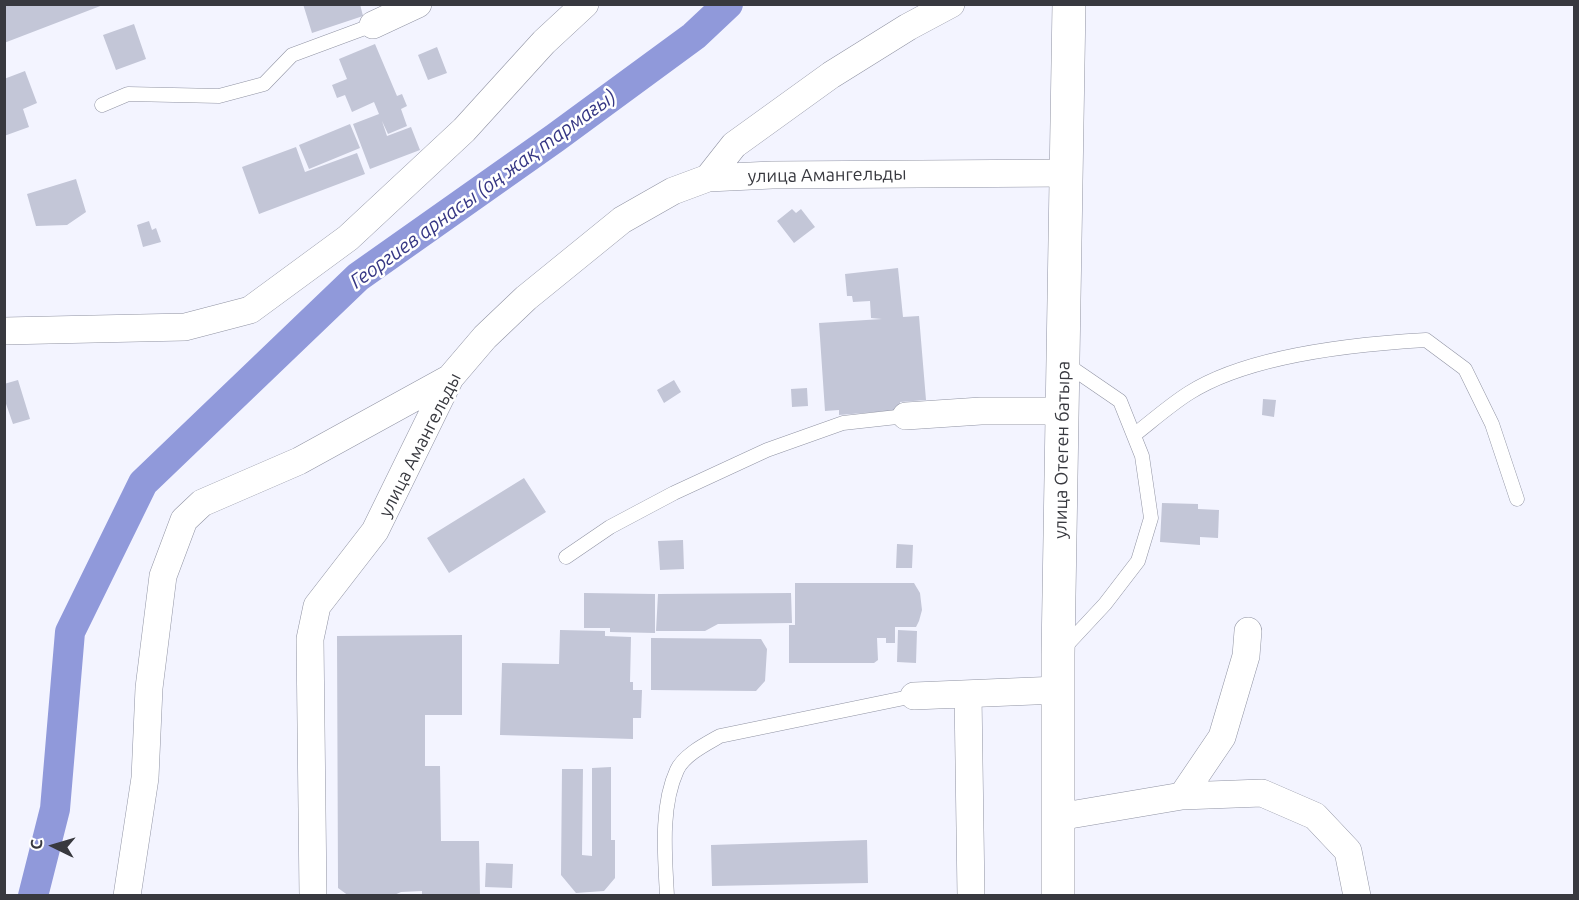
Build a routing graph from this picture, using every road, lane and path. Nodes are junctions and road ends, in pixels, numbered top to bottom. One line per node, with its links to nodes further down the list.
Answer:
1 (418, 4): 5 (street)
2 (585, 4): 9 (street)
3 (951, 4): 8 (street)
4 (1070, 4): 7 (main road, улица Отеген батыра)
5 (373, 25): 6 (lane)
6 (102, 105)
7 (1068, 173): 8 (street, улица Амангельды); 10 (main road, улица Отеген батыра)
8 (708, 178): 11 (street, улица Амангельды)
9 (4, 331)
10 (1064, 363): 12 (main road, улица Отеген батыра); 14 (lane)
11 (450, 378): 24 (street); 25 (street, улица Амангельды)
12 (1063, 411): 13 (street); 18 (main road, улица Отеген батыра)
13 (906, 416): 16 (lane)
14 (1134, 435): 15 (lane); 18 (lane)
15 (1517, 499)
16 (566, 557)
17 (1248, 631): 22 (street)
18 (1058, 654): 19 (main road, улица Отеген батыра)
19 (1058, 690): 20 (street); 23 (main road, улица Отеген батыра)
20 (968, 694): 21 (street); 27 (street)
21 (914, 696): 26 (lane)
22 (1182, 796): 23 (street); 29 (street)
23 (1058, 817): 28 (main road, улица Отеген батыра)
24 (127, 896)
25 (313, 896)
26 (667, 896)
27 (971, 896)
28 (1059, 896)
29 (1356, 896)

